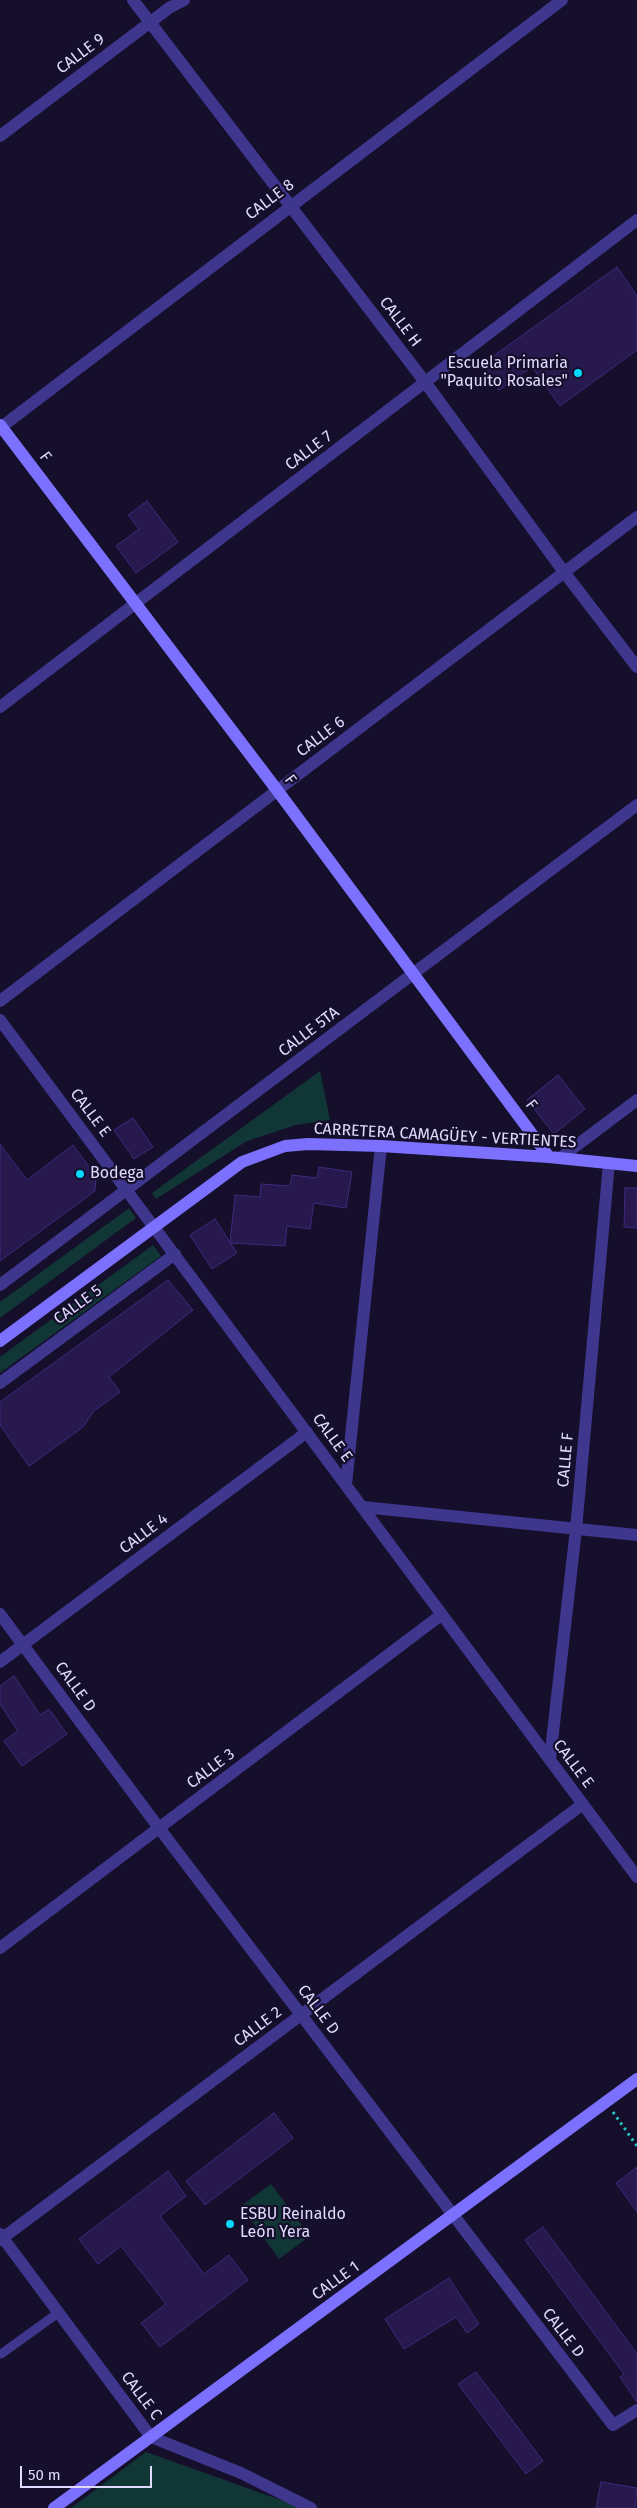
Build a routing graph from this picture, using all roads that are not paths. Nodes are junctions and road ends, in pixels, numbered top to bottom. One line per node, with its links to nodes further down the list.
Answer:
1 (133, 0): 4 (street, CALLE H)
2 (184, 0): 4 (street, CALLE 9)
3 (562, 0): 6 (street, CALLE 8)
4 (150, 22): 5 (street, CALLE 9); 6 (street, CALLE H)
5 (0, 136)
6 (290, 205): 8 (street, CALLE H); 9 (street, CALLE 8)
7 (637, 220): 8 (street, CALLE 7)
8 (425, 382): 11 (street, CALLE H); 12 (street, CALLE 7)
9 (1, 427): 12 (street, F)
10 (637, 517): 11 (street, CALLE 6)
11 (564, 572): 13 (street, CALLE H); 15 (street, CALLE 6)
12 (136, 603): 14 (street, CALLE 7); 15 (street, F)
13 (637, 667)
14 (0, 707)
15 (277, 790): 17 (street, F); 18 (street, CALLE 6)
16 (637, 805): 17 (street, CALLE 5TA)
17 (413, 974): 22 (street, F); 25 (street, CALLE 5TA)
18 (0, 1001)
19 (0, 1020): 25 (street, CALLE E)
20 (637, 1100): 22 (street)
21 (381, 1146): 22 (street, CARRETERA CAMAGÜEY - VERTIENTES); 26 (street, CARRETERA CAMAGÜEY - VERTIENTES); 32 (street)
22 (555, 1158): 23 (street, CARRETERA CAMAGÜEY - VERTIENTES)
23 (609, 1164): 24 (street, CARRETERA CAMAGÜEY - VERTIENTES); 34 (street, CALLE F)
24 (637, 1166)
25 (127, 1189): 26 (street, CALLE E); 28 (street, CALLE 5TA)
26 (154, 1226): 27 (street, CALLE E); 29 (street, CALLE 5)
27 (176, 1254): 30 (street, CALLE 5); 31 (street, CALLE E)
28 (0, 1285)
29 (0, 1340)
30 (0, 1383)
31 (307, 1432): 32 (street, CALLE E); 38 (street, CALLE 4)
32 (346, 1485): 33 (street, CALLE E)
33 (363, 1507): 34 (street); 37 (street, CALLE E)
34 (576, 1529): 35 (street); 40 (street, CALLE F)
35 (637, 1535)
36 (0, 1614): 38 (street, CALLE D)
37 (441, 1615): 40 (street, CALLE E); 42 (street, CALLE 3)
38 (23, 1644): 39 (street, CALLE 4); 42 (street, CALLE D)
39 (0, 1662)
40 (550, 1759): 41 (street, CALLE E)
41 (583, 1804): 43 (street, CALLE E); 45 (street, CALLE 2)
42 (159, 1828): 44 (street, CALLE 3); 45 (street, CALLE D)
43 (637, 1877)
44 (0, 1948)
45 (301, 2015): 47 (street, CALLE D); 48 (street, CALLE 2)
46 (637, 2079): 47 (street, CALLE 1)
47 (452, 2216): 51 (street, CALLE D); 52 (street, CALLE 1)
48 (1, 2237): 49 (street, CALLE C)
49 (58, 2312): 50 (lane); 52 (street, CALLE C)
50 (1, 2354)
51 (637, 2410)
52 (151, 2437): 53 (street, CALLE 1); 54 (street, CALLE C)
53 (54, 2508)
54 (311, 2508)

